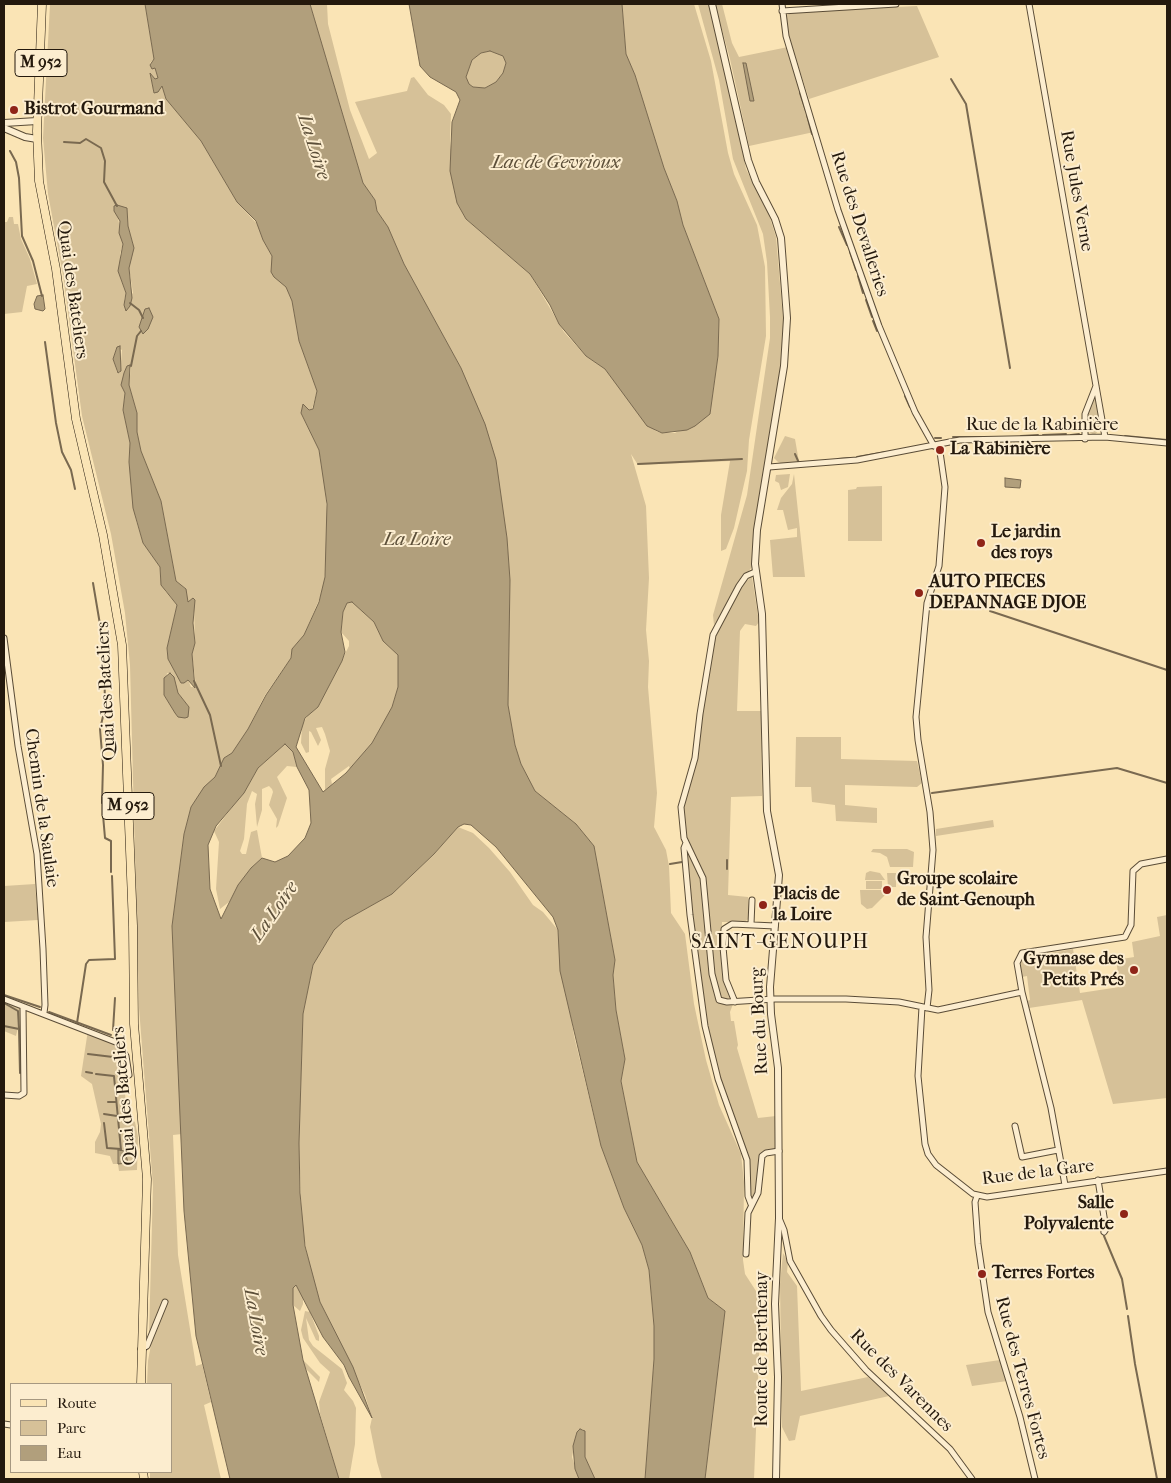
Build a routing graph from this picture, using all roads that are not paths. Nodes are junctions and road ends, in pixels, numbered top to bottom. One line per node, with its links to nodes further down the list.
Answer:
1 (42, 4): 7 (main road, Quai des Bateliers / M 952)
2 (712, 4): 16 (street, Rue du Bourg)
3 (782, 4): 6 (street, Rue des Devalleries)
4 (896, 4): 6 (street)
5 (1030, 4): 11 (street, Rue Jules Verne)
6 (782, 11): 15 (street, Rue des Devalleries)
7 (38, 122): 8 (street); 10 (main road, Quai des Bateliers / M 952)
8 (4, 123)
9 (4, 128): 10 (street)
10 (37, 139): 45 (main road, Quai des Bateliers / M 952)
11 (1096, 384): 12 (street, Rue Jules Verne); 13 (street, Rue Jules Verne)
12 (1105, 437): 13 (street, Rue de la Rabinière); 14 (street, Rue de la Rabinière)
13 (1085, 439): 15 (street, Rue de la Rabinière)
14 (1167, 443)
15 (936, 445): 16 (street, Rue de la Rabinière); 29 (street, Rue des Devalleries)
16 (769, 467): 17 (street, Rue du Bourg)
17 (755, 572): 19 (street); 23 (street, Rue du Bourg)
18 (4, 638): 30 (street, Chemin de la Saulaie)
19 (686, 843): 27 (street); 40 (street)
20 (1167, 859): 24 (street)
21 (752, 900): 22 (street)
22 (751, 924): 23 (street); 27 (street)
23 (774, 926): 26 (street, Rue du Bourg)
24 (1022, 992): 29 (street); 34 (street)
25 (4, 999): 28 (street)
26 (771, 1000): 27 (street); 29 (street); 35 (street, Rue du Bourg)
27 (735, 1002)
28 (23, 1007): 30 (street); 32 (street)
29 (925, 1007): 39 (street, Rue de la Gare)
30 (44, 1013): 31 (street)
31 (129, 1075)
32 (4, 1095)
33 (1015, 1126): 34 (street)
34 (1058, 1150): 38 (street)
35 (779, 1151): 40 (street); 41 (street, Rue du Bourg)
36 (1167, 1171): 37 (street, Rue de la Gare)
37 (1098, 1180): 38 (street, Rue de la Gare); 42 (street)
38 (1065, 1185): 39 (street, Rue de la Gare)
39 (977, 1196): 49 (street, Rue des Terres Fortes)
40 (751, 1204): 43 (street)
41 (779, 1218): 47 (street, Route de Berthenay); 48 (street, Rue des Varennes)
42 (1104, 1232)
43 (746, 1254)
44 (165, 1302): 45 (street)
45 (141, 1349): 46 (main road, Quai des Bateliers / M 952)
46 (141, 1383)
47 (776, 1479)
48 (972, 1479)
49 (1035, 1479)

